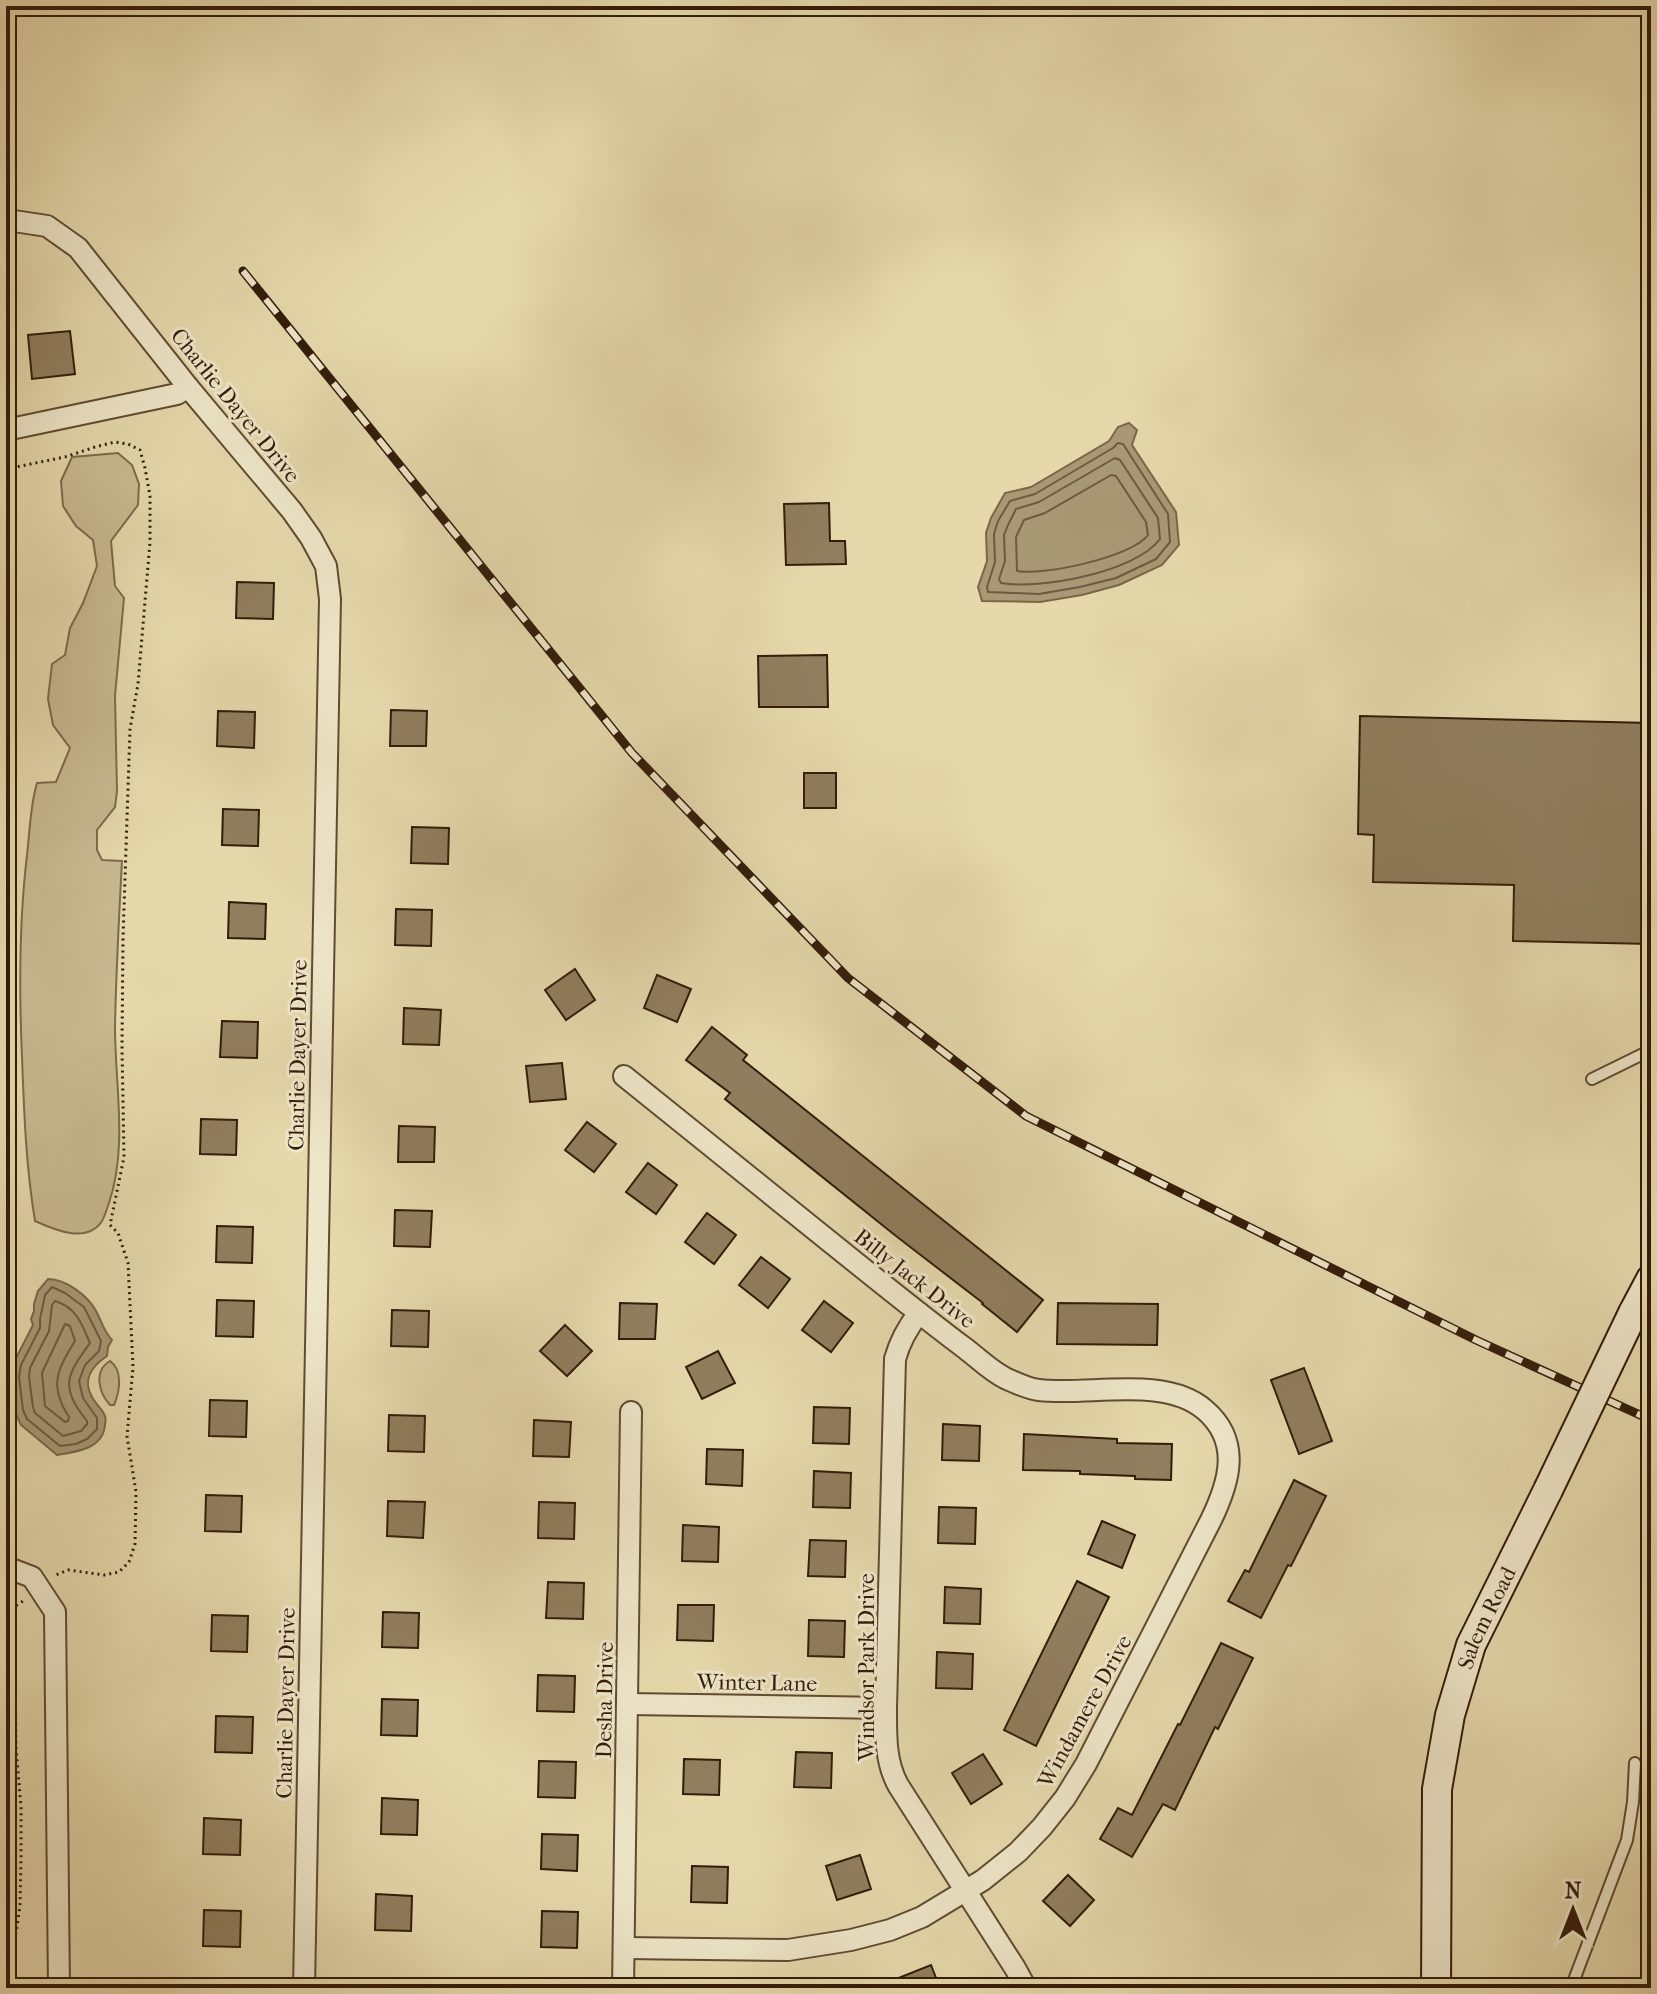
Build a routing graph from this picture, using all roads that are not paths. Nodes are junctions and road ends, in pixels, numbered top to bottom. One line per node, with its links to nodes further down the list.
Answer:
1 (6, 221): 2 (street, Charlie Dayer Drive)
2 (188, 387): 3 (street); 18 (street, Charlie Dayer Drive)
3 (6, 430)
4 (1651, 1050): 6 (lane)
5 (624, 1076): 8 (street, Billy Jack Drive)
6 (1592, 1079)
7 (1651, 1279): 21 (main road, Salem Road, bridge)
8 (919, 1313): 10 (street, Billy Jack Drive); 13 (street, Windsor Park Drive)
9 (631, 1412): 12 (street, Desha Drive)
10 (1215, 1419): 15 (street, Windamere Drive)
11 (6, 1567): 17 (street)
12 (628, 1704): 13 (street, Winter Lane); 16 (street, Desha Drive)
13 (886, 1708): 15 (street, Windsor Park Drive)
14 (1635, 1763): 22 (lane)
15 (965, 1891): 16 (street, Windamere Drive); 20 (street, Windsor Park Drive)
16 (624, 1948): 19 (street, Desha Drive)
17 (59, 1988)
18 (304, 1988)
19 (623, 1988)
20 (1026, 1988)
21 (1436, 1988)
22 (1571, 1988)

